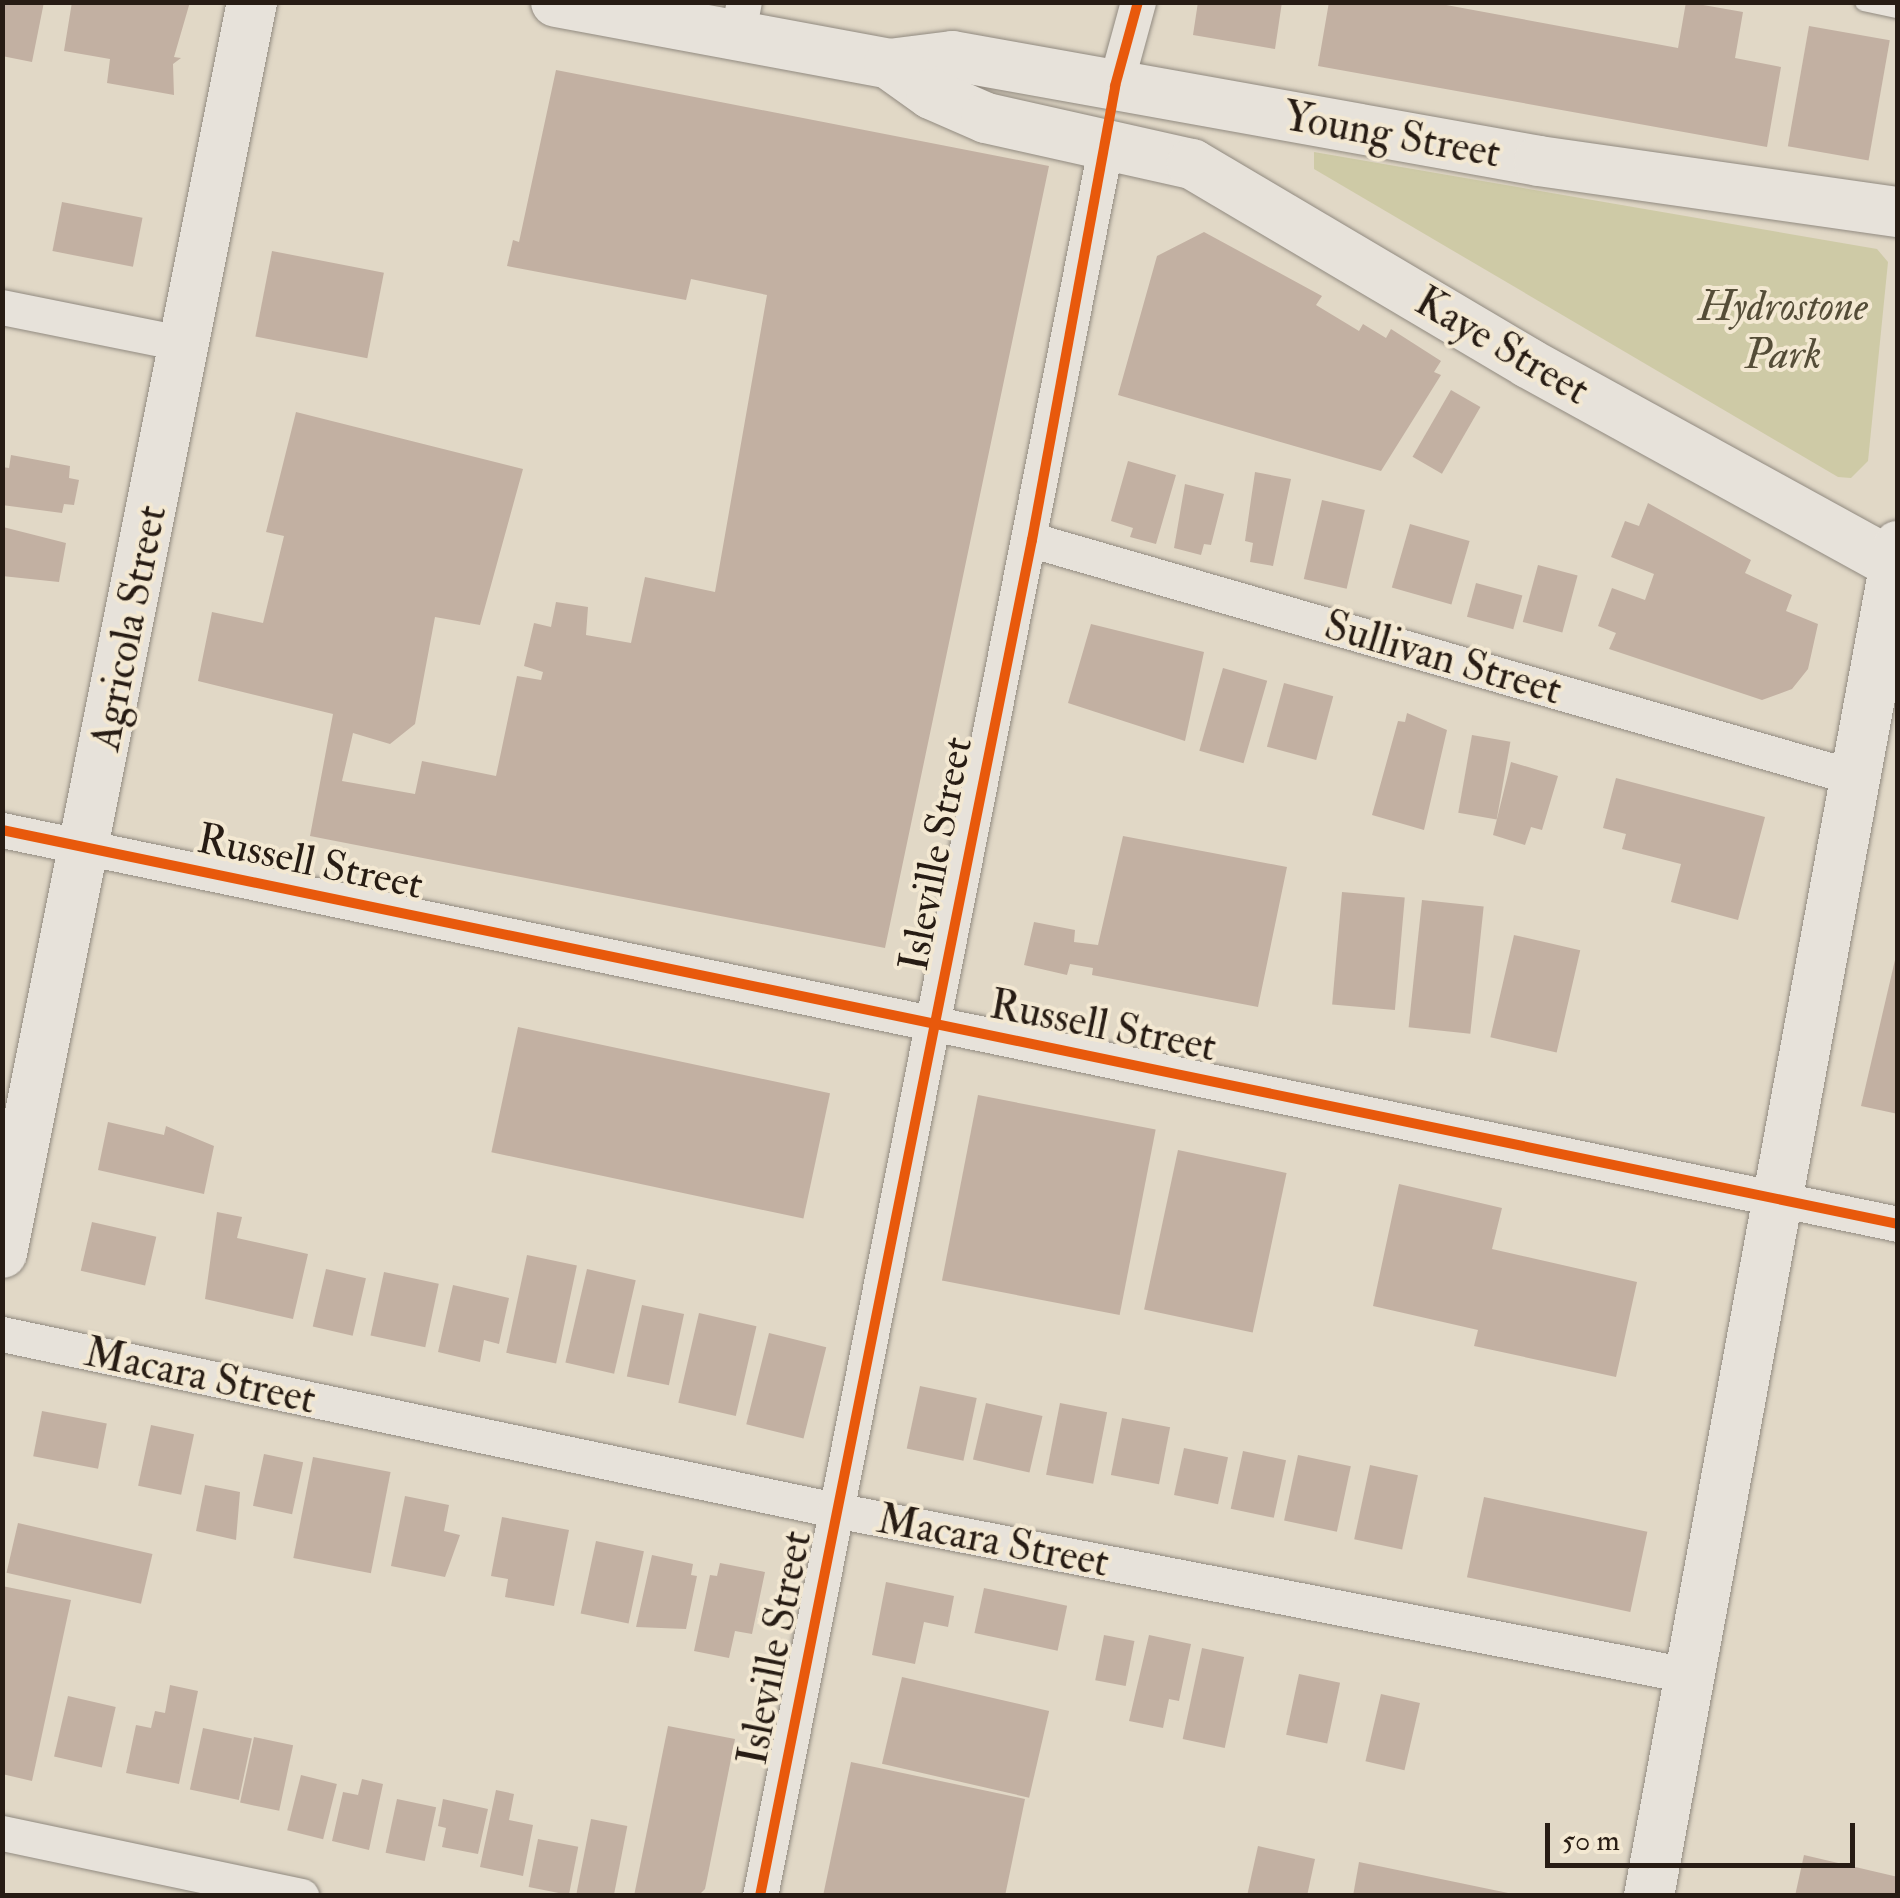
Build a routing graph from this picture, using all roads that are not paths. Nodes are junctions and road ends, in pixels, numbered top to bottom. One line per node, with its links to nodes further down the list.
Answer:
1 (252, 2): 12 (main road, Agricola Street)
2 (556, 2): 6 (main road, Young Street)
3 (1138, 2): 8 (street)
4 (1864, 2): 5 (lane)
5 (1898, 9)
6 (740, 20): 7 (main road, Young Street)
7 (888, 64): 8 (main road, Young Street); 9 (main road, Young Street)
8 (1115, 86): 10 (main road, Young Street)
9 (1106, 143): 13 (street, Isleville Street); 14 (main road, Kaye Street)
10 (1898, 212)
11 (2, 307): 12 (street)
12 (186, 344): 18 (main road, Agricola Street)
13 (1032, 540): 16 (street, Sullivan Street); 19 (street, Isleville Street)
14 (1896, 555): 15 (main road)
15 (1889, 644): 16 (main road)
16 (1853, 777): 20 (main road)
17 (2, 830): 18 (street, Russell Street)
18 (86, 847): 19 (street, Russell Street); 22 (main road, Agricola Street)
19 (935, 1026): 20 (street, Russell Street); 24 (street, Isleville Street)
20 (1781, 1196): 21 (street, Russell Street); 25 (main road)
21 (1898, 1224)
22 (2, 1253)
23 (2, 1334): 24 (street, Macara Street)
24 (835, 1510): 25 (street, Macara Street); 28 (street, Isleville Street)
25 (1692, 1676): 29 (main road)
26 (2, 1833): 27 (street)
27 (301, 1896)
28 (760, 1896)
29 (1649, 1896)

